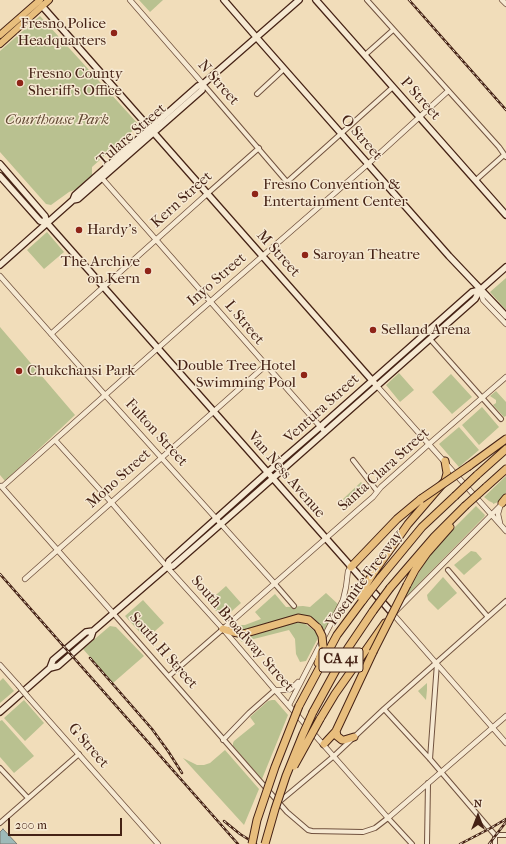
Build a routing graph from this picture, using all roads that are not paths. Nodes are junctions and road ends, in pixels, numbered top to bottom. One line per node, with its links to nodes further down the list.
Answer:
1 (49, 0): 8 (main road)
2 (130, 0): 18 (street, N Street)
3 (224, 0): 13 (main road, O Street)
4 (299, 0): 13 (main road, Tulare Street)
5 (316, 0): 16 (main road, P Street)
6 (367, 0): 11 (street)
7 (502, 0): 9 (street)
8 (39, 2): 10 (main road); 15 (main road); 23 (main road, M Street)
9 (506, 4)
10 (16, 21): 12 (main road); 14 (main road)
11 (393, 30): 16 (street); 20 (street)
12 (0, 35)
13 (256, 38): 17 (main road, O Street); 18 (main road, Tulare Street)
14 (0, 39)
15 (0, 44)
16 (365, 55): 19 (main road, P Street)
17 (284, 69): 21 (street); 24 (main road, O Street)
18 (203, 84): 23 (main road, Tulare Street); 25 (street, N Street)
19 (393, 87): 22 (main road, P Street); 24 (street)
20 (448, 91): 22 (street, Inyo Street); 26 (street)
21 (257, 94)
22 (419, 117): 28 (street, Inyo Street); 31 (main road, P Street)
23 (152, 131): 30 (main road, Tulare Street); 33 (main road, M Street)
24 (341, 134): 25 (street, N Street); 28 (main road, O Street)
25 (258, 148): 33 (street, Kern Street)
26 (505, 156): 31 (street)
27 (0, 164): 34 (main road, Van Ness Avenue)
28 (368, 164): 38 (street, Inyo Street); 43 (main road, O Street)
29 (0, 176): 32 (main road, Van Ness Avenue)
30 (100, 176): 36 (main road, Tulare Street); 37 (street, L Street)
31 (476, 180): 35 (main road, P Street)
32 (8, 185): 34 (main road); 36 (main road, Van Ness Avenue)
33 (207, 194): 37 (street, Kern Street); 38 (main road, M Street)
34 (31, 200): 36 (main road, Van Ness Avenue)
35 (506, 215)
36 (47, 223): 39 (main road, Tulare Street); 42 (main road, Van Ness Avenue)
37 (156, 240): 42 (street, Kern Street); 44 (street, L Street)
38 (263, 256): 44 (street, Inyo Street); 52 (main road, M Street)
39 (0, 265)
40 (506, 267): 43 (main road, Ventura Street)
41 (0, 276): 47 (street, Fulton Street)
42 (104, 287): 47 (street, Kern Street); 49 (main road, Van Ness Avenue)
43 (480, 290): 45 (main road, O Street); 46 (street, O Street); 48 (main road, Ventura Street); 52 (main road, Ventura Street)
44 (211, 302): 49 (street, Inyo Street); 50 (street, L Street)
45 (506, 316)
46 (506, 324)
47 (51, 334): 54 (street, Fulton Street)
48 (430, 339): 53 (main road, Ventura Street); 55 (street)
49 (158, 348): 54 (street, Inyo Street); 56 (main road, Van Ness Avenue)
50 (265, 366): 56 (street, Mono Street); 58 (street, L Street)
51 (506, 377): 55 (street, Santa Clara Street)
52 (372, 380): 53 (main road, M Street); 58 (main road, Ventura Street)
53 (377, 386): 58 (main road, Ventura Street); 61 (street, M Street)
54 (105, 395): 60 (street, Inyo Street); 63 (street, Fulton Street)
55 (481, 398): 57 (street); 61 (street, Santa Clara Street)
56 (214, 411): 63 (street, Mono Street); 67 (main road, Van Ness Avenue)
57 (501, 419)
58 (322, 430): 67 (main road, Ventura Street); 68 (main road, Ventura Street)
59 (506, 439): 82 (highway, bridge)
60 (55, 440): 69 (street, Inyo Street); 72 (street, South Broadway Street)
61 (429, 444): 65 (street, M Street); 70 (street, Santa Clara Street)
62 (506, 449): 86 (highway, Yosemite Freeway, bridge)
63 (162, 458): 72 (street, Mono Street); 75 (street, Fulton Street)
64 (352, 460): 70 (street)
65 (445, 461): 74 (street, M Street); 86 (highway, bridge)
66 (506, 469): 73 (highway, Yosemite Freeway / CA 41, bridge)
67 (268, 472): 68 (main road, Van Ness Avenue); 75 (main road, Ventura Street)
68 (273, 477): 76 (main road, Ventura Street); 79 (main road, Van Ness Avenue)
69 (1, 486): 80 (street, South H Street)
70 (377, 491): 79 (street, Santa Clara Street)
71 (505, 500): 74 (street); 77 (street)
72 (111, 502): 80 (street, Mono Street); 81 (street, South Broadway Street)
73 (465, 506): 104 (highway, bridge); 115 (highway, Yosemite Freeway / CA 41, bridge)
74 (492, 514): 77 (street, M Street); 90 (street)
75 (216, 518): 76 (street, Fulton Street); 81 (main road, Ventura Street)
76 (221, 523): 81 (main road, Ventura Street); 85 (street, Fulton Street)
77 (501, 525): 78 (street, M Street)
78 (506, 531)
79 (325, 539): 82 (main road, Van Ness Avenue); 85 (street, Santa Clara Street)
80 (58, 550): 84 (street, Mono Street); 89 (street, South H Street)
81 (167, 567): 89 (main road, Ventura Street); 92 (street, South Broadway Street)
82 (350, 567): 90 (main road, Van Ness Avenue); 96 (street)
83 (448, 570): 91 (street)
84 (25, 579)
85 (275, 584): 88 (street, Fulton Street); 92 (street, Santa Clara Street)
86 (361, 598): 97 (highway, Yosemite Freeway / CA 41)
87 (506, 601): 91 (street)
88 (294, 606)
89 (113, 613): 95 (street, South H Street); 101 (main road, Ventura Street)
90 (394, 614): 93 (street, Van Ness Avenue); 115 (highway, bridge)
91 (488, 617): 93 (street)
92 (223, 629): 95 (street, Santa Clara Street); 97 (highway, bridge); 98 (street, South Broadway Street)
93 (436, 663): 100 (street); 103 (street, Van Ness Avenue); 111 (street)
94 (0, 665): 109 (street, G Street, bridge)
95 (169, 676): 106 (street, South H Street)
96 (302, 678): 98 (street); 99 (street)
97 (312, 683): 123 (highway, Yosemite Freeway / CA 41, bridge)
98 (275, 690): 99 (street, South Broadway Street); 106 (street)
99 (289, 705): 108 (street, South Broadway Street)
100 (384, 709): 105 (street); 111 (street)
101 (0, 712)
102 (506, 716): 103 (street)
103 (492, 728): 107 (street, Van Ness Avenue); 113 (street)
104 (336, 731): 105 (highway); 108 (highway)
105 (354, 737): 110 (street)
106 (223, 740): 117 (street, South H Street)
107 (506, 743)
108 (324, 744): 110 (street, South Broadway Street)
109 (79, 754): 116 (street); 122 (street, G Street)
110 (334, 756): 117 (street); 118 (street, South Broadway Street)
111 (430, 759): 113 (street)
112 (0, 768): 116 (street)
113 (441, 772): 114 (street); 120 (street)
114 (428, 782): 118 (street); 126 (street)
115 (280, 793): 124 (highway, Yosemite Freeway / CA 41, bridge)
116 (28, 798): 119 (street)
117 (278, 803): 118 (street, South H Street)
118 (388, 818): 125 (street, South Broadway Street)
119 (0, 823)
120 (495, 835): 121 (street); 127 (street)
121 (506, 835)
122 (158, 844)
123 (252, 844)
124 (265, 844)
125 (412, 844)
126 (427, 844)
127 (495, 844)

